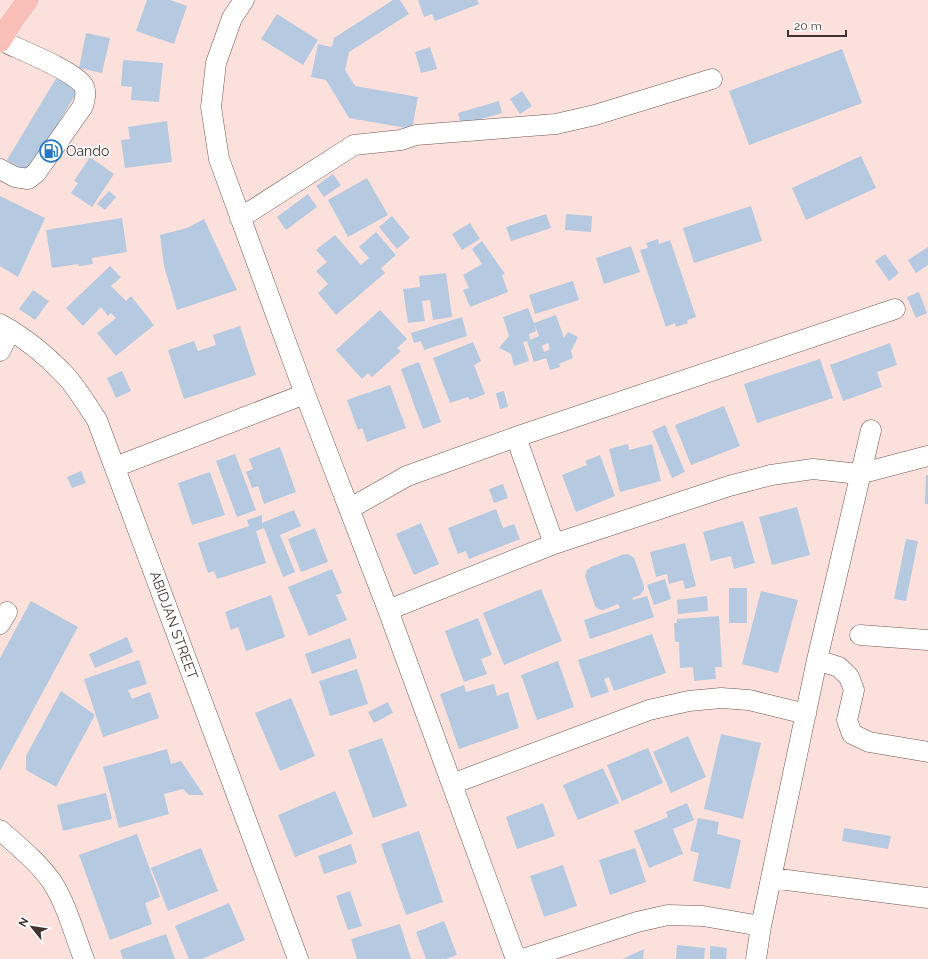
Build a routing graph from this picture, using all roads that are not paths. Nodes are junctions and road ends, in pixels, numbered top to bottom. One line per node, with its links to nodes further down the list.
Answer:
1 (28, 0): 3 (main road)
2 (244, 0): 6 (street)
3 (0, 40): 5 (street)
4 (712, 79): 6 (street)
5 (0, 169)
6 (240, 218): 10 (street)
7 (895, 309): 12 (street)
8 (6, 327): 9 (street); 14 (street, ABIDJAN STREET)
9 (0, 350)
10 (305, 394): 14 (street); 16 (street)
11 (871, 430): 15 (street)
12 (516, 437): 16 (street); 17 (street)
13 (928, 456): 15 (street)
14 (115, 467): 30 (street, ABIDJAN STREET)
15 (859, 474): 17 (street); 21 (street)
16 (349, 509): 18 (street)
17 (554, 544): 18 (street)
18 (388, 610): 24 (street)
19 (860, 635): 20 (street)
20 (928, 640)
21 (817, 660): 22 (street); 23 (street)
22 (806, 714): 24 (street); 26 (street)
23 (928, 752)
24 (452, 784): 31 (street)
25 (0, 830): 29 (street)
26 (771, 878): 27 (street); 28 (street)
27 (928, 898)
28 (760, 926): 32 (street); 33 (street)
29 (84, 959)
30 (298, 959)
31 (516, 959)
32 (523, 959)
33 (756, 959)

